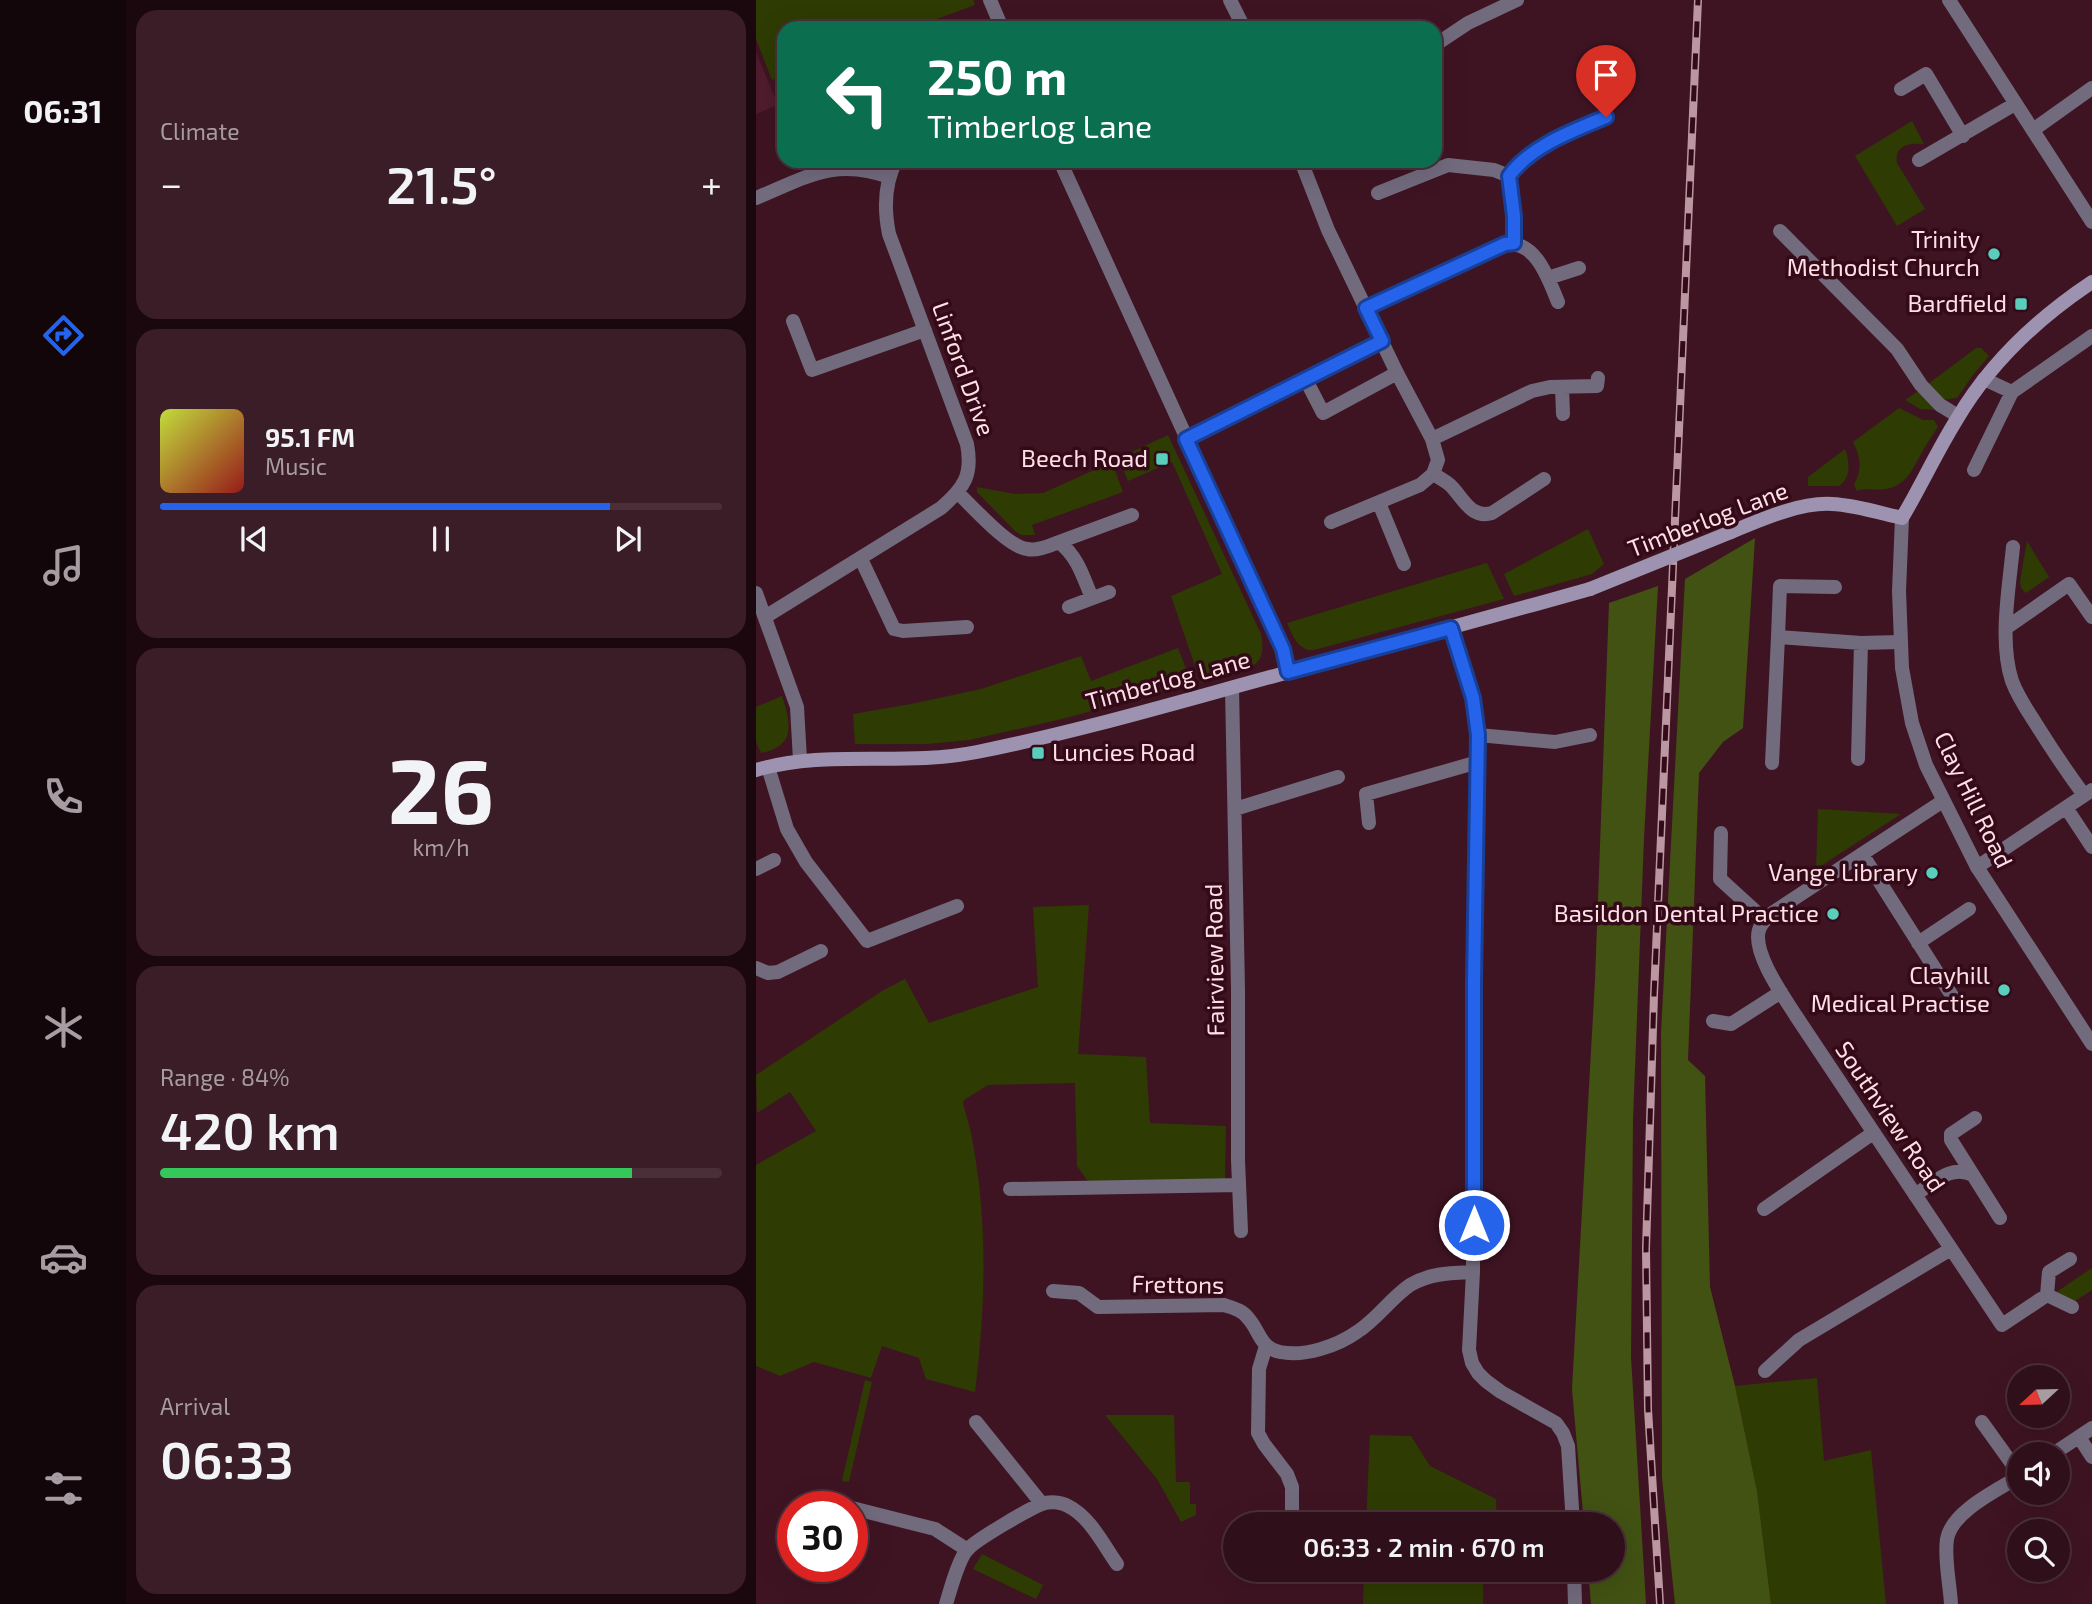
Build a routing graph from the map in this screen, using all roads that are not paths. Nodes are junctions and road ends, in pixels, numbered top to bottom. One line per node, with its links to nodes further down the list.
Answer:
1 (990, 0): 5 (street)
2 (1230, 0): 6 (street)
3 (1517, 0): 7 (street)
4 (1949, 0): 10 (street)
5 (999, 21)
6 (1240, 21)
7 (1442, 40)
8 (2092, 88): 12 (street)
9 (1901, 89): 13 (street)
10 (2015, 104): 12 (street); 13 (street)
11 (1606, 117): 20 (street)
12 (2033, 130): 24 (street)
13 (1963, 136): 14 (street)
14 (1919, 160)
15 (1442, 167): 20 (street)
16 (893, 168): 21 (street, Linford Drive)
17 (1063, 168): 44 (street)
18 (1304, 168): 31 (street)
19 (1440, 168): 22 (street)
20 (1509, 176): 26 (street)
21 (889, 177): 23 (street); 33 (street, Linford Drive)
22 (1378, 193)
23 (756, 198)
24 (2092, 222)
25 (1780, 231): 43 (street)
26 (1514, 243): 28 (street); 31 (street)
27 (1579, 268): 28 (street)
28 (1548, 278): 30 (street)
29 (2092, 282): 39 (main road, Clay Hill Road)
30 (1558, 302)
31 (1366, 308): 35 (street)
32 (793, 321): 33 (street)
33 (925, 330): 49 (street, Linford Drive)
34 (2092, 336): 41 (street)
35 (1382, 341): 36 (street); 37 (street)
36 (1397, 373): 37 (street); 45 (street)
37 (1305, 378): 44 (street)
38 (1598, 378): 40 (street)
39 (1984, 379): 41 (street); 43 (main road, Clay Hill Road)
40 (1562, 387): 42 (street); 45 (street)
41 (2012, 391): 46 (street)
42 (1563, 414)
43 (1958, 416): 52 (main road, Clay Hill Road)
44 (1186, 439): 71 (street)
45 (1432, 439): 47 (street)
46 (1974, 470)
47 (1433, 474): 48 (street); 50 (street)
48 (1544, 480)
49 (958, 493): 54 (street); 56 (street)
50 (1379, 503): 53 (street); 57 (street)
51 (1132, 515): 54 (street)
52 (1902, 518): 66 (main road, Timberlog Lane, bridge); 69 (street, Clay Hill Road)
53 (1331, 522)
54 (1059, 542): 61 (street)
55 (2012, 547): 67 (street)
56 (861, 559): 63 (street); 65 (street)
57 (1404, 564)
58 (1835, 587): 68 (street)
59 (1108, 592): 61 (street)
60 (756, 593): 63 (street)
61 (1092, 598): 62 (street)
62 (1069, 607)
63 (765, 617): 76 (street)
64 (2092, 617): 67 (street)
65 (967, 627)
66 (1451, 628): 71 (main road, Timberlog Lane); 73 (street)
67 (2006, 628): 81 (street)
68 (1778, 637): 70 (street); 78 (street)
69 (1900, 642): 70 (street); 82 (street, Clay Hill Road)
70 (1861, 643): 75 (street)
71 (1288, 672): 72 (main road, Timberlog Lane)
72 (1232, 688): 76 (main road, Timberlog Lane); 83 (street, Fairview Road)
73 (1478, 735): 74 (street); 77 (street)
74 (1590, 735)
75 (1858, 759)
76 (800, 760): 79 (main road, Timberlog Lane)
77 (1478, 762): 85 (street); 113 (street)
78 (1772, 763)
79 (762, 768): 92 (street)
80 (1338, 777): 83 (street)
81 (2088, 793): 84 (street)
82 (1943, 802): 88 (street); 90 (street, Clay Hill Road)
83 (1236, 809): 105 (street, Fairview Road)
84 (2067, 809): 87 (street); 90 (street)
85 (1369, 822)
86 (1721, 833): 94 (street)
87 (2092, 847)
88 (1862, 854): 94 (street); 95 (street)
89 (774, 860): 91 (street)
90 (1977, 867): 101 (street, Clay Hill Road)
91 (756, 869)
92 (957, 906)
93 (1969, 909): 95 (street)
94 (1765, 920): 98 (street, Southview Road)
95 (1917, 943): 99 (street)
96 (821, 951): 97 (street)
97 (756, 968)
98 (1781, 992): 100 (street); 103 (street, Southview Road)
99 (1956, 1002)
100 (1713, 1021)
101 (2092, 1044)
102 (1975, 1118): 104 (street)
103 (1873, 1133): 107 (street, Southview Road); 108 (street)
104 (1973, 1175): 107 (street); 109 (street)
105 (1239, 1185): 106 (street); 110 (street, Fairview Road)
106 (1010, 1189)
107 (1915, 1195): 111 (street, Southview Road)
108 (1764, 1209)
109 (2000, 1218)
110 (1241, 1231)
111 (1951, 1249): 115 (street, Southview Road); 118 (street)
112 (2070, 1259): 115 (street)
113 (1473, 1272): 117 (street); 130 (street)
114 (1053, 1291): 117 (street, Frettons)
115 (2047, 1295): 116 (street)
116 (2072, 1307)
117 (1266, 1346): 129 (street)
118 (1765, 1371)
119 (976, 1422): 127 (street)
120 (1982, 1422): 124 (street)
121 (2092, 1429): 122 (street)
122 (2079, 1437): 123 (street); 125 (street)
123 (2070, 1443)
124 (2007, 1457)
125 (2092, 1457)
126 (2007, 1484): 136 (street)
127 (1042, 1504): 131 (street); 132 (street)
128 (868, 1512): 131 (street)
129 (1292, 1512)
130 (1572, 1512)
131 (966, 1549): 134 (street)
132 (1117, 1564)
133 (1574, 1582): 135 (street)
134 (946, 1604)
135 (1575, 1604)
136 (1951, 1604)

